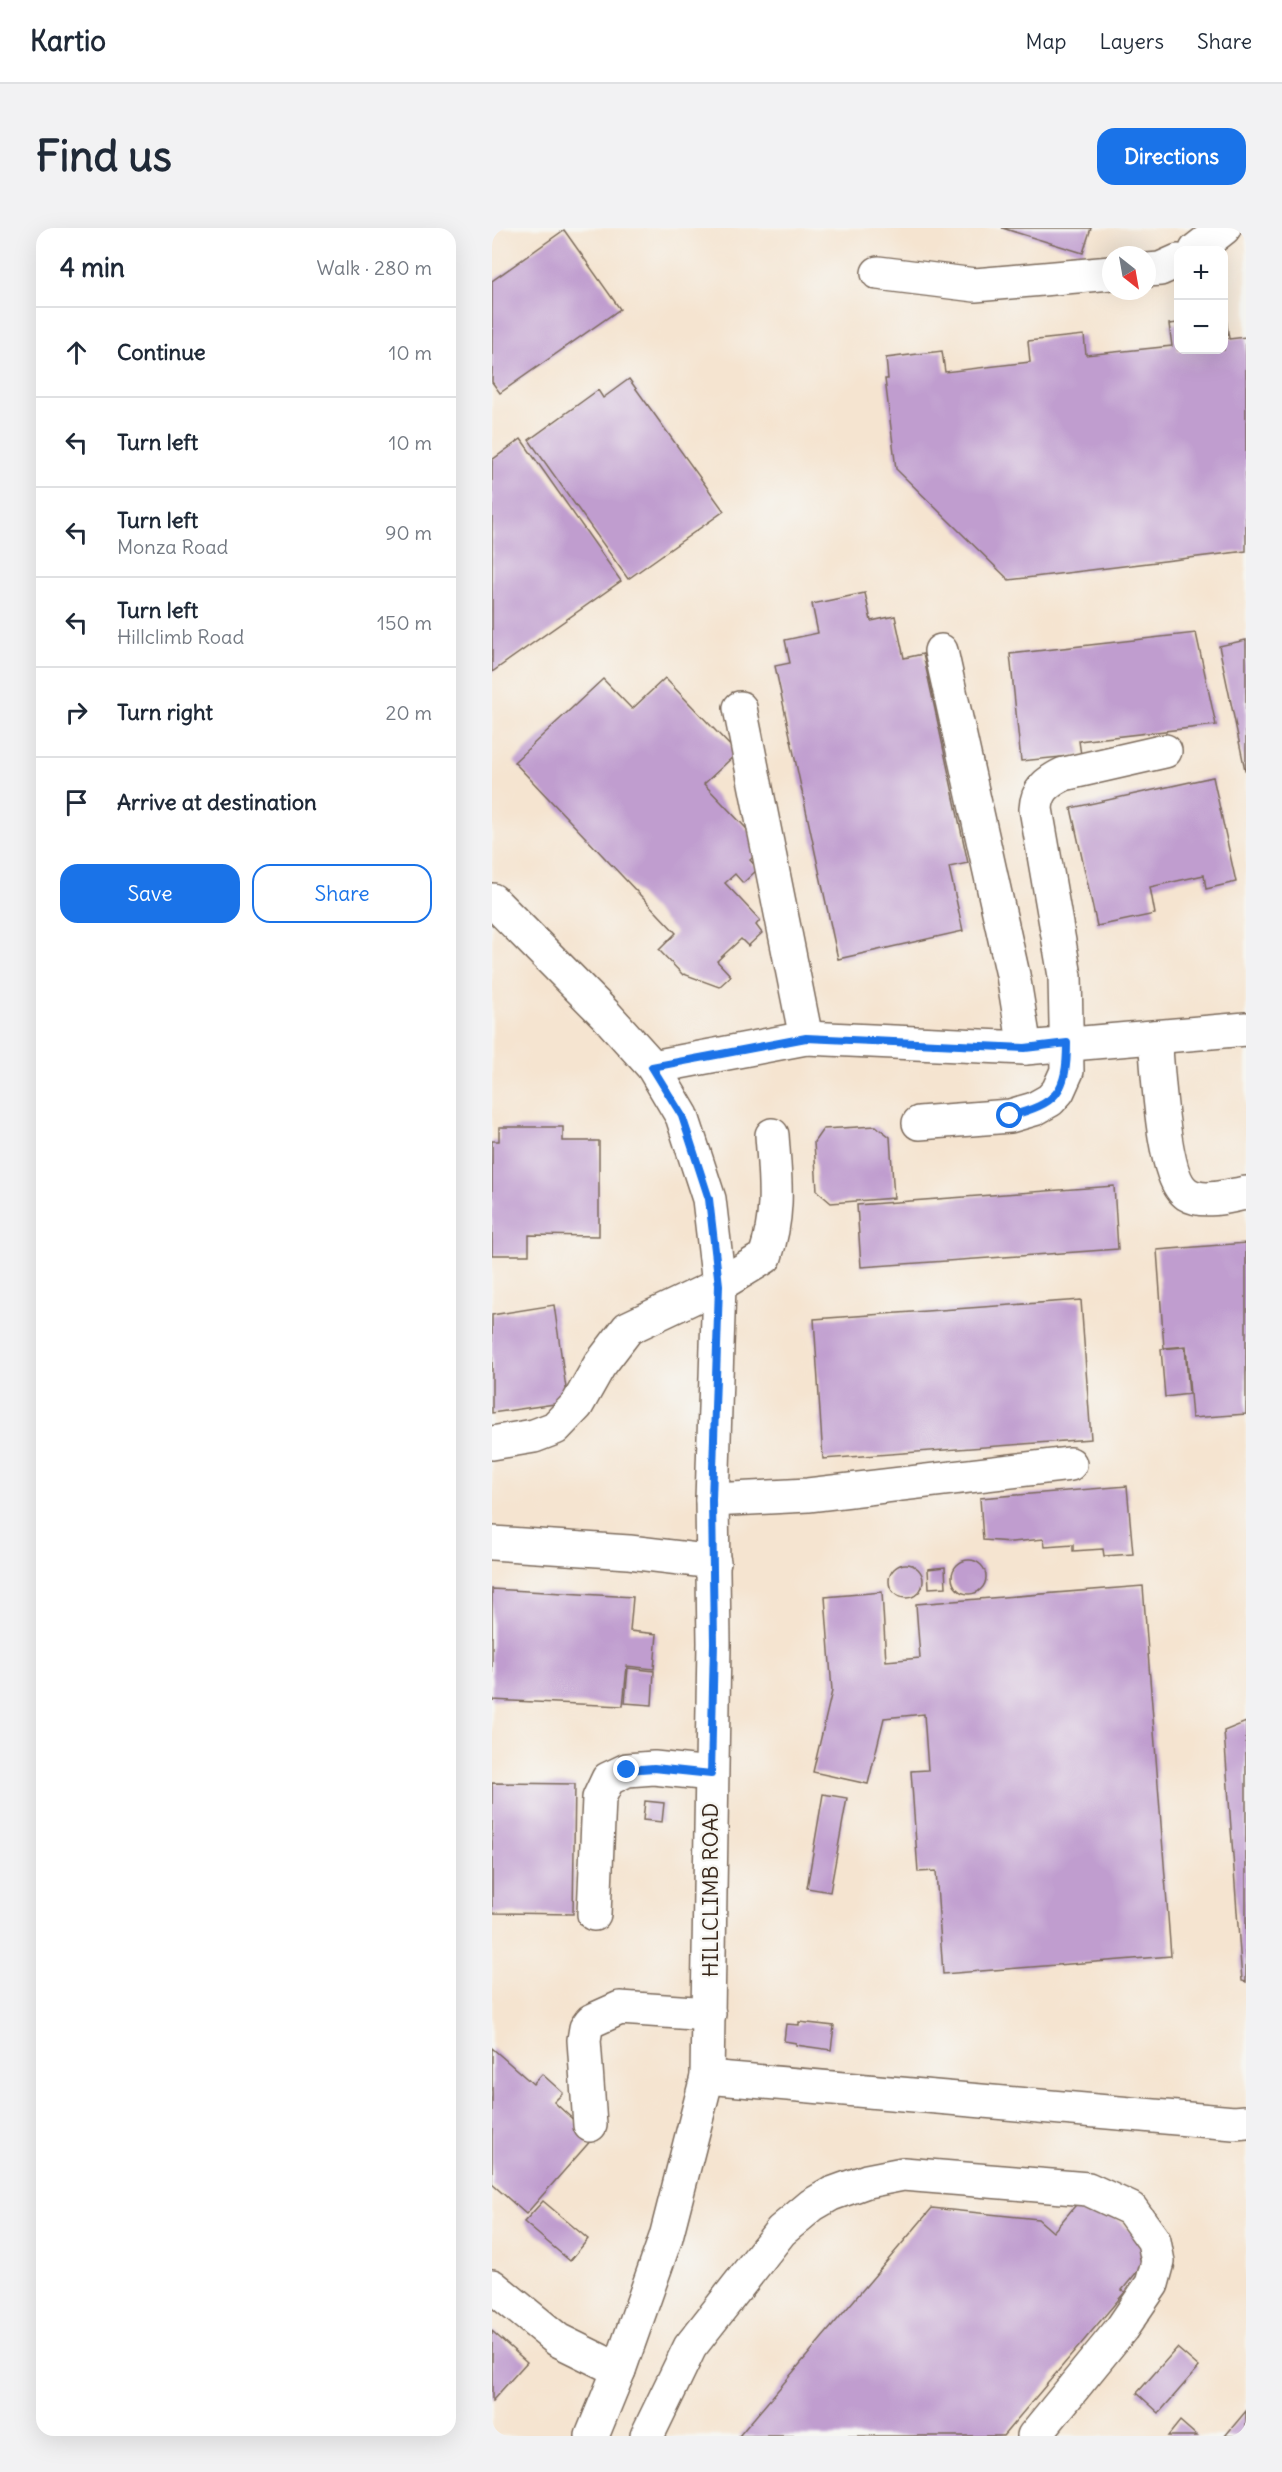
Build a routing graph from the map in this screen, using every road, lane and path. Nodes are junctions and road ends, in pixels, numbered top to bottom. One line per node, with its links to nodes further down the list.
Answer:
1 (1224, 228): 2 (street)
2 (1201, 246)
3 (1174, 263): 4 (street)
4 (1156, 269)
5 (878, 273): 6 (street)
6 (1102, 274)
7 (941, 651): 15 (street)
8 (740, 708): 13 (street)
9 (1165, 752): 14 (street)
10 (492, 900): 16 (street, HILLCLIMB ROAD)
11 (1246, 1029): 12 (street)
12 (1155, 1037): 14 (street); 19 (street)
13 (806, 1038): 15 (street); 16 (street)
14 (1067, 1043): 15 (street); 17 (street)
15 (1025, 1048)
16 (652, 1067): 20 (street, HILLCLIMB ROAD)
17 (919, 1123)
18 (772, 1135): 20 (street)
19 (1246, 1193)
20 (719, 1285): 21 (street); 23 (street, HILLCLIMB ROAD)
21 (492, 1443)
22 (1070, 1464): 23 (street)
23 (712, 1500): 25 (street, HILLCLIMB ROAD)
24 (492, 1543): 25 (street)
25 (714, 1562): 26 (street, HILLCLIMB ROAD)
26 (711, 1774): 27 (street); 28 (street, HILLCLIMB ROAD)
27 (594, 1914)
28 (710, 2014): 29 (street, HILLCLIMB ROAD); 31 (street)
29 (707, 2077): 30 (street); 33 (street, HILLCLIMB ROAD)
30 (1246, 2122)
31 (590, 2125)
32 (492, 2286): 33 (street)
33 (619, 2370): 34 (street, HILLCLIMB ROAD)
34 (592, 2436)
35 (647, 2436): 36 (street)
36 (1034, 2436)

